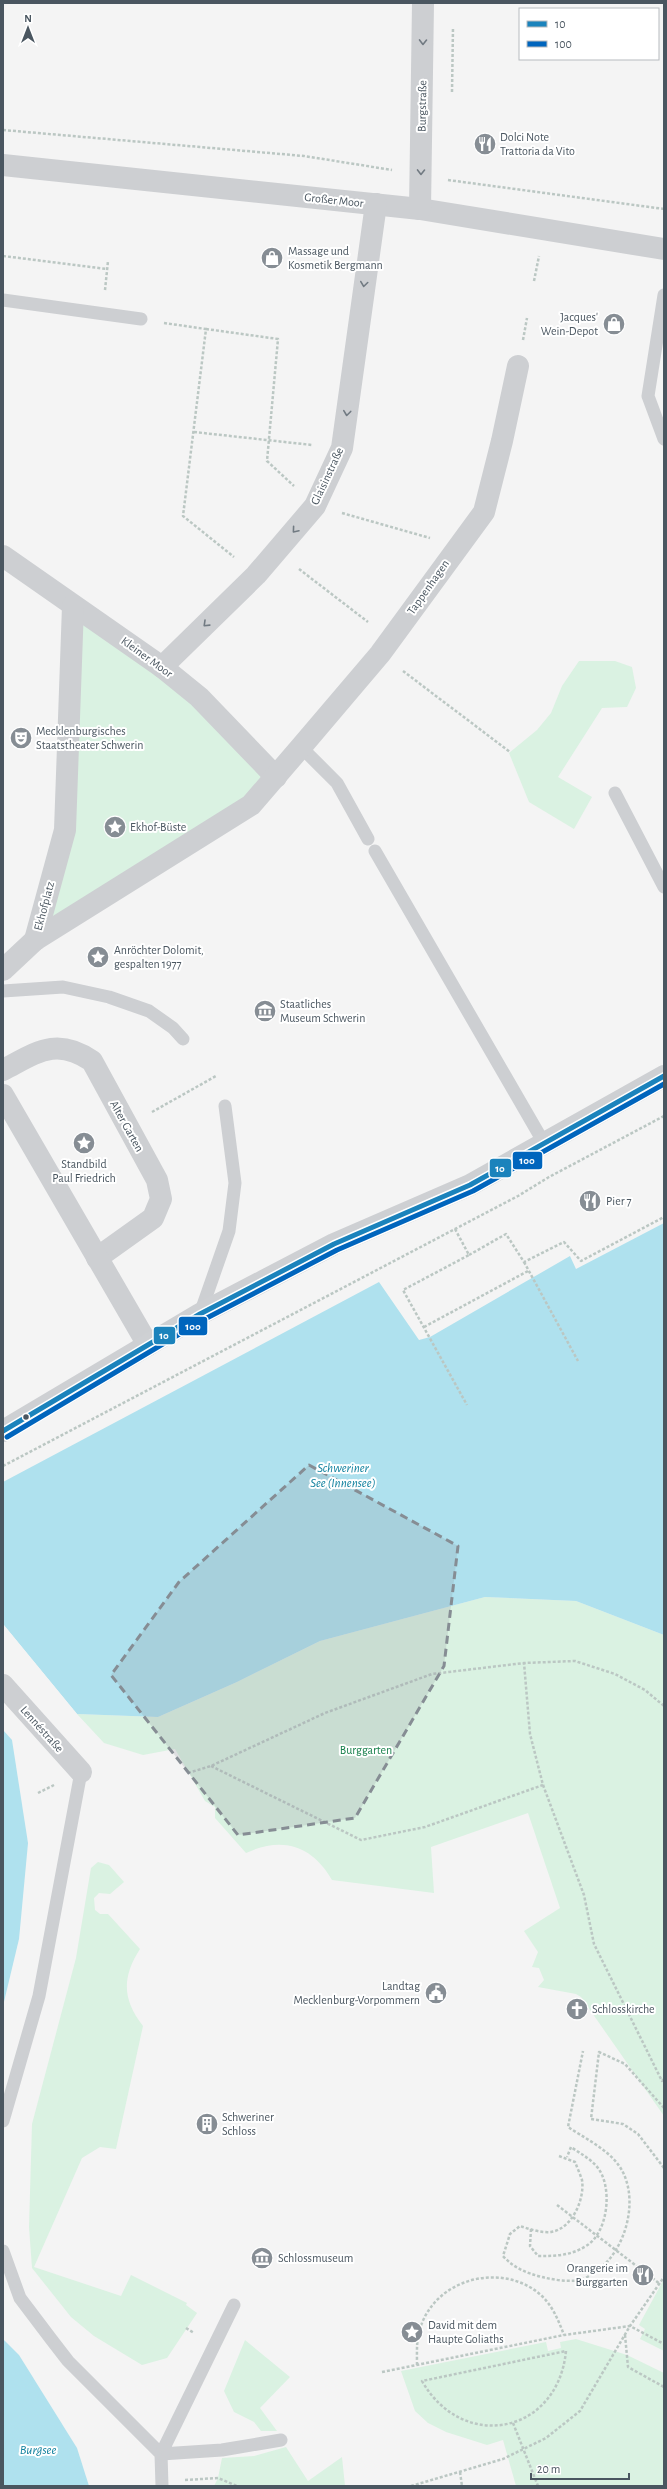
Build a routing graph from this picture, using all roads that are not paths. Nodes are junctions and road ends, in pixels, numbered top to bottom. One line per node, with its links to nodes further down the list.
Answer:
1 (423, 3): 4 (street, Burgstraße, one-way to 4)
2 (3, 164): 3 (street, Großer Moor)
3 (376, 204): 4 (street, Großer Moor); 13 (street, Glaisinstraße, one-way to 13)
4 (420, 209): 5 (street, Großer Moor)
5 (664, 249)
6 (664, 295): 10 (lane)
7 (3, 300): 8 (lane)
8 (141, 319)
9 (518, 366): 14 (street, Tappenhagen)
10 (664, 439)
11 (3, 556): 12 (street, Kleiner Moor)
12 (73, 606): 13 (street, Kleiner Moor); 20 (street, Ekhofplatz)
13 (162, 667): 15 (street, Kleiner Moor)
14 (301, 748): 15 (street, Tappenhagen); 17 (lane)
15 (276, 777): 20 (street, Ekhofplatz)
16 (615, 793): 19 (lane)
17 (368, 839)
18 (375, 851): 28 (lane)
19 (664, 887)
20 (35, 940): 21 (street)
21 (3, 970)
22 (3, 991): 23 (lane)
23 (183, 1039)
24 (3, 1070): 29 (street, Alter Garten)
25 (664, 1076): 28 (street)
26 (3, 1095): 29 (street)
27 (225, 1106): 30 (lane)
28 (544, 1143): 30 (street)
29 (97, 1258): 31 (street)
30 (200, 1314): 31 (street)
31 (148, 1345): 32 (street)
32 (3, 1431)
33 (3, 1685): 34 (street, Lennéstraße)
34 (80, 1772): 35 (lane)
35 (3, 2121)
36 (3, 2251): 39 (lane)
37 (234, 2305): 39 (lane)
38 (281, 2440): 39 (lane)
39 (161, 2454): 40 (lane)
40 (163, 2484)

